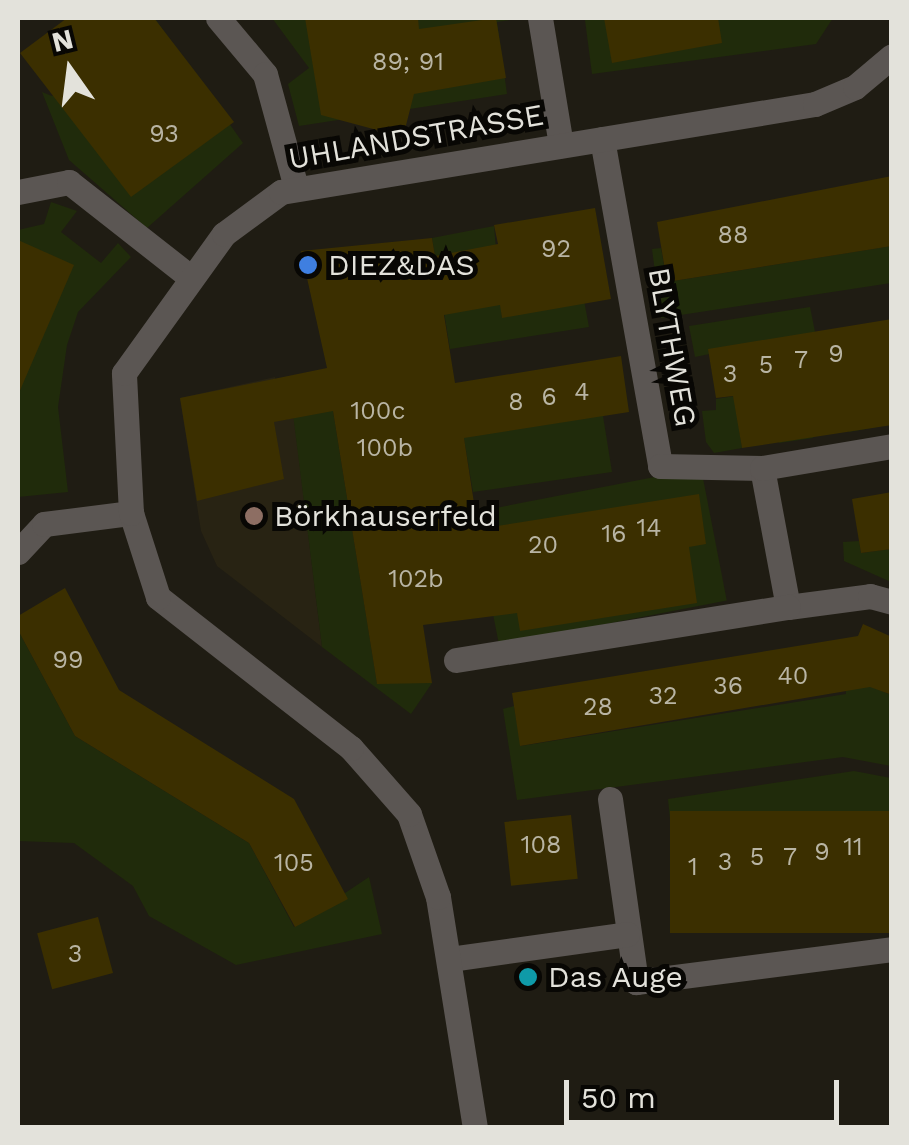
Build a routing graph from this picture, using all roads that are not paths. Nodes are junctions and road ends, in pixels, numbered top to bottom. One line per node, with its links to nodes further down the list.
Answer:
1 (218, 18): 6 (street)
2 (540, 18): 5 (street)
3 (892, 56): 4 (street, UHLANDSTRASSE)
4 (602, 139): 5 (street, UHLANDSTRASSE); 10 (street, BLYTHWEG)
5 (560, 145): 6 (street, UHLANDSTRASSE)
6 (296, 187): 8 (street, UHLANDSTRASSE)
7 (18, 192): 8 (street)
8 (189, 276): 11 (street, UHLANDSTRASSE)
9 (892, 446): 10 (street, BLYTHWEG)
10 (762, 468): 14 (street)
11 (131, 514): 12 (street); 19 (street, UHLANDSTRASSE)
12 (18, 552)
13 (892, 602): 14 (street)
14 (788, 606): 15 (street)
15 (456, 660)
16 (610, 799): 17 (street)
17 (627, 934): 18 (street); 19 (street)
18 (892, 949)
19 (450, 959): 20 (street, UHLANDSTRASSE)
20 (475, 1128)

